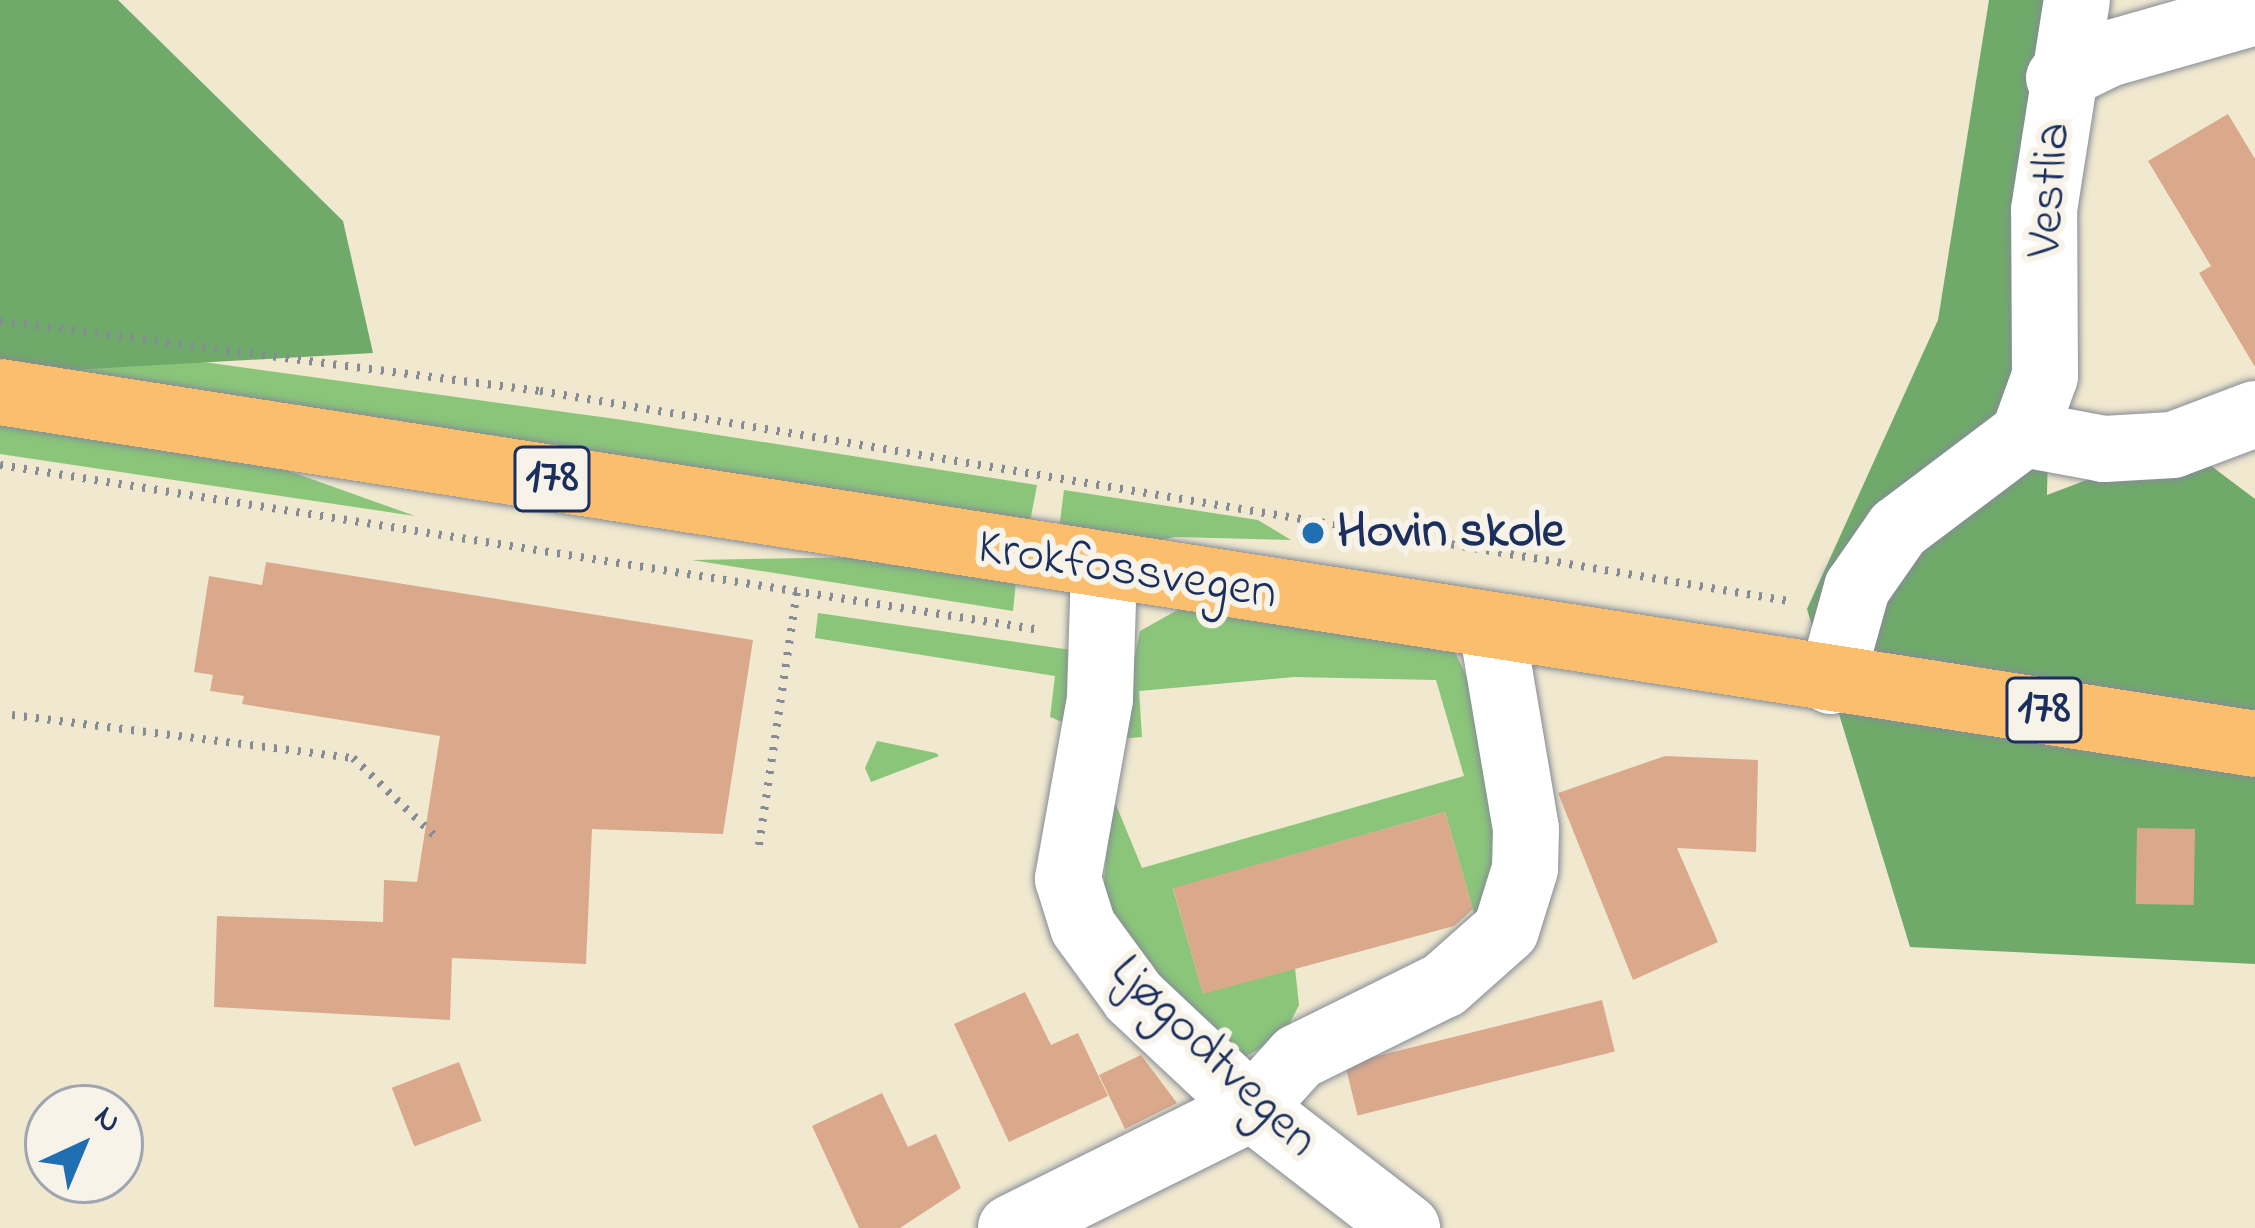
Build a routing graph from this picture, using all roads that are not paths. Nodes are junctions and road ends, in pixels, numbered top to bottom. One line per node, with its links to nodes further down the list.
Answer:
1 (2077, 0): 3 (street)
2 (2255, 12): 3 (street, Vestlia)
3 (2059, 78): 6 (street, Vestlia)
4 (0, 392): 7 (main road, Krokfossvegen / 178)
5 (2255, 414): 6 (street)
6 (2024, 434): 9 (street)
7 (1103, 569): 8 (main road, Krokfossvegen / 178); 11 (street, Ljøgodtvegen)
8 (1492, 629): 9 (main road, Krokfossvegen / 178); 11 (street)
9 (1832, 681): 10 (main road, Krokfossvegen / 178)
10 (2255, 744)
11 (1252, 1108): 12 (street); 13 (street, Ljøgodtvegen)
12 (1011, 1228)
13 (1407, 1228)

